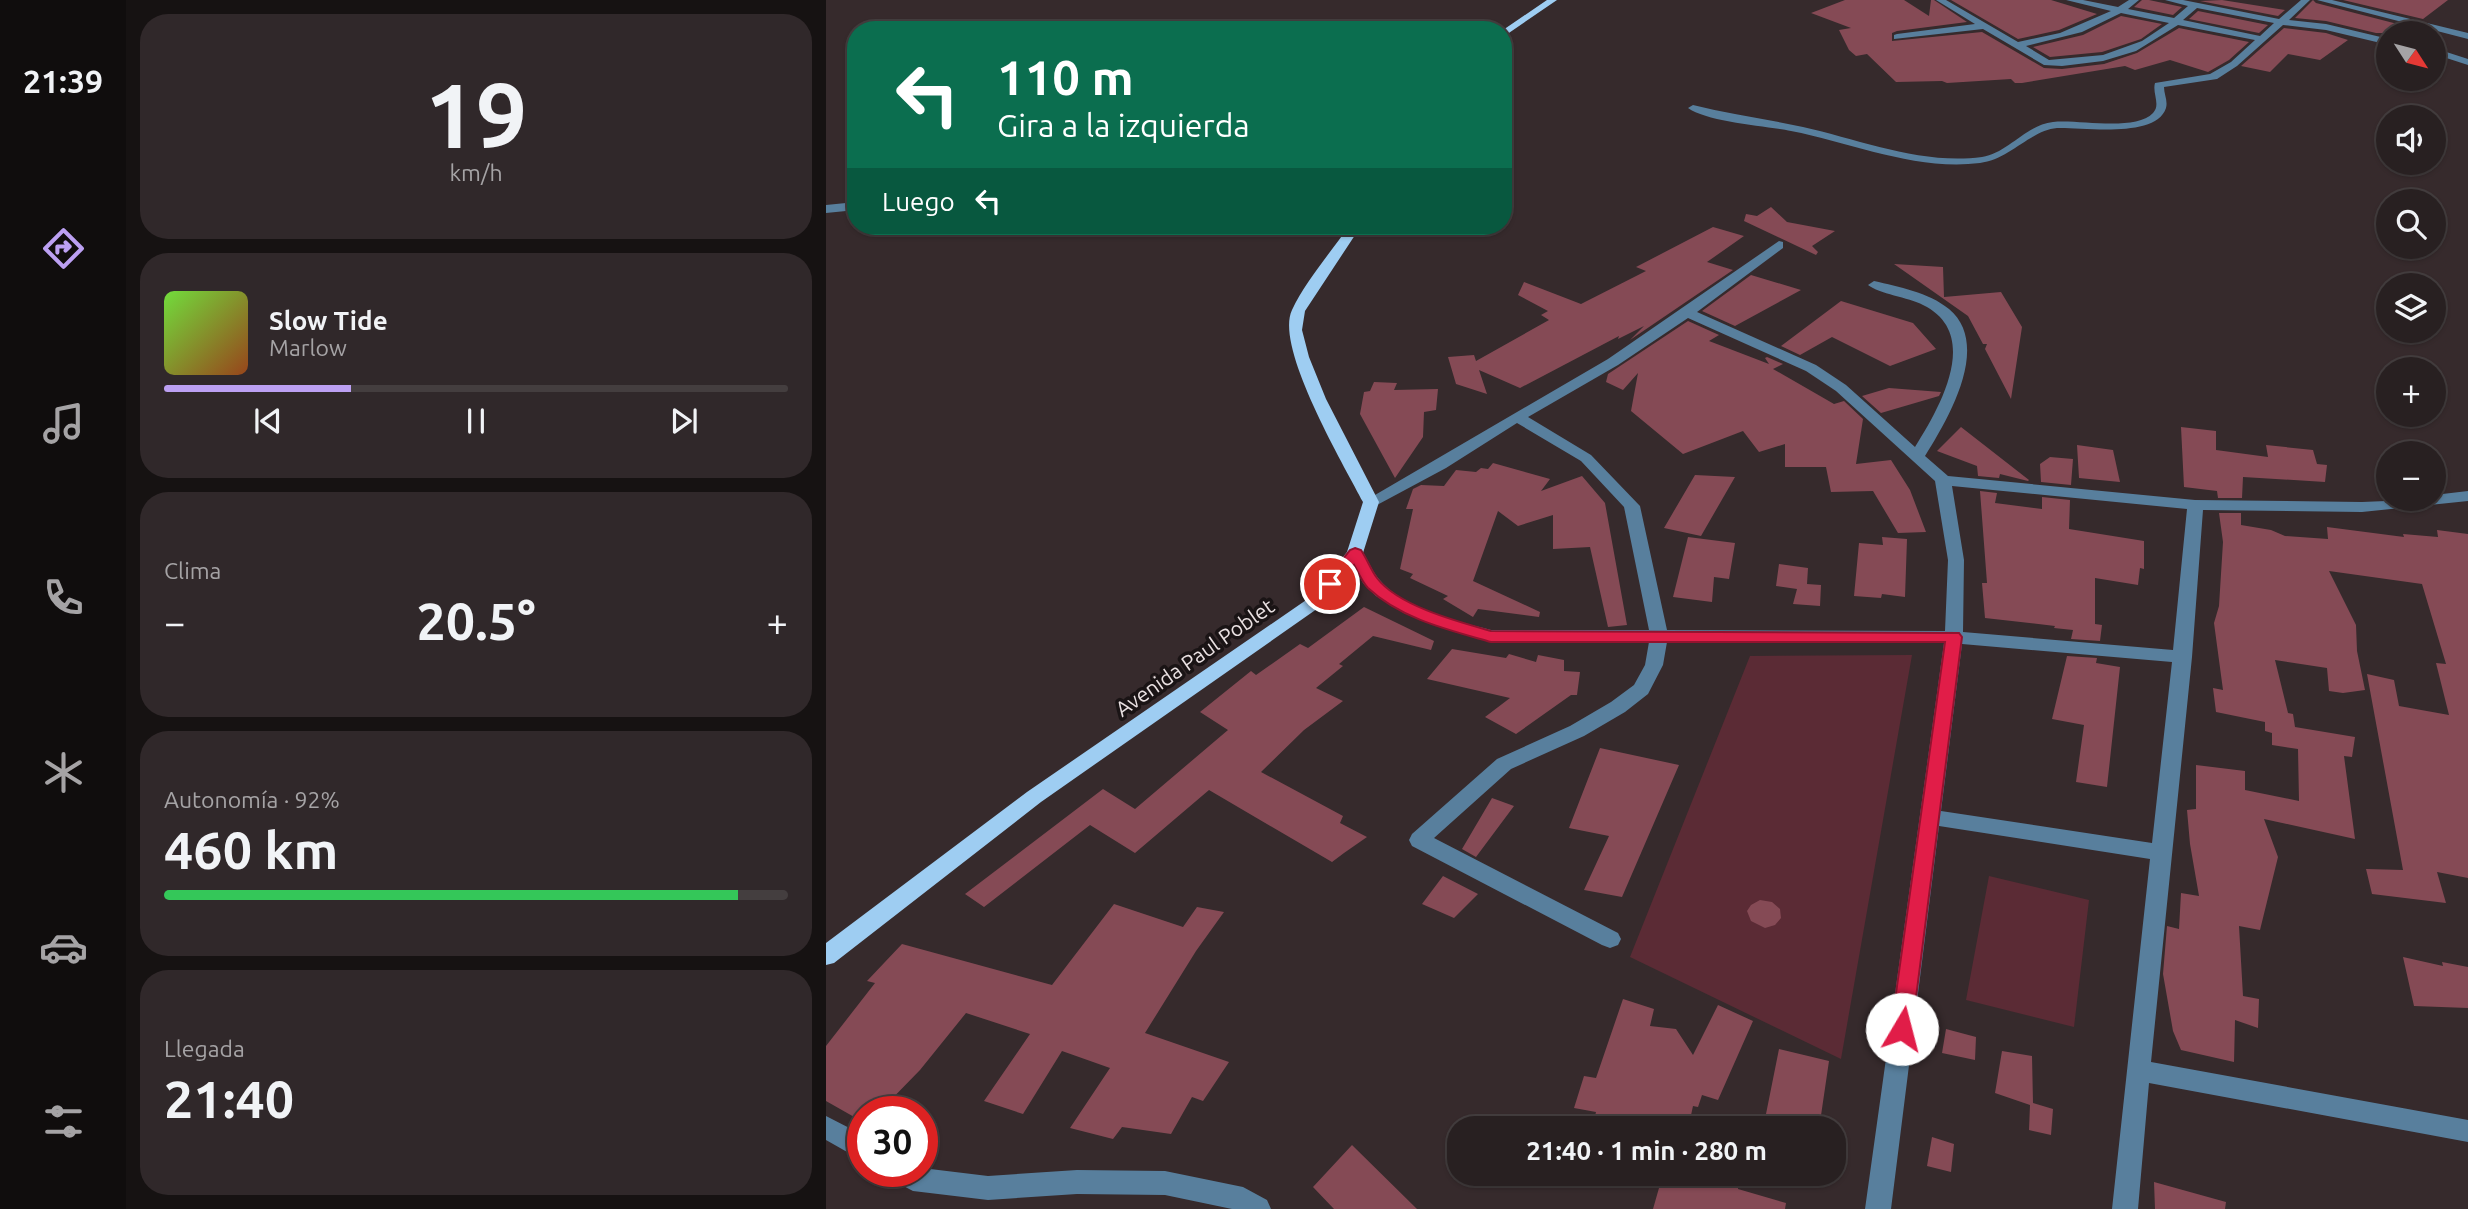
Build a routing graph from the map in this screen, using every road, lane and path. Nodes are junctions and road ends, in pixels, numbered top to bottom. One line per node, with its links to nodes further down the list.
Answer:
1 (1553, 0): 13 (main road)
2 (1940, 0): 12 (street)
3 (2070, 0): 9 (street)
4 (2135, 0): 9 (street)
5 (2169, 0): 8 (street)
6 (2306, 0): 11 (street)
7 (2321, 0): 14 (street)
8 (2195, 5): 10 (street); 11 (street)
9 (2119, 11): 10 (street); 19 (street)
10 (2176, 22): 17 (street); 19 (street)
11 (2281, 22): 17 (street); 18 (street)
12 (1985, 26): 16 (street); 19 (street)
13 (1512, 28)
14 (2456, 33): 15 (street); 21 (street)
15 (2468, 36)
16 (1897, 37)
17 (2262, 39): 23 (street)
18 (2376, 39)
19 (2017, 45)
20 (2446, 53): 21 (street)
21 (2449, 54): 22 (street)
22 (2468, 62)
23 (1693, 107)
24 (847, 207): 25 (street)
25 (826, 209)
26 (1349, 235): 34 (main road)
27 (1779, 245): 29 (street)
28 (1874, 285): 31 (street)
29 (1687, 313): 30 (street); 31 (street)
30 (1517, 417): 34 (street); 37 (street)
31 (1916, 458): 32 (street)
32 (1943, 480): 35 (street); 38 (street)
33 (2468, 496): 35 (street)
34 (1371, 502): 36 (main road, Avenida Paul Poblet)
35 (2195, 505): 39 (street)
36 (1355, 553): 37 (street); 43 (main road, Avenida Paul Poblet)
37 (1659, 637): 38 (street); 42 (street)
38 (1954, 637): 39 (street); 40 (street)
39 (2183, 657): 41 (street)
40 (1930, 817): 41 (street); 50 (street)
41 (2161, 853): 44 (street)
42 (1610, 939)
43 (826, 956)
44 (2137, 1070): 46 (street); 51 (street)
45 (826, 1128): 47 (street)
46 (2468, 1131)
47 (847, 1140)
48 (938, 1182): 49 (street)
49 (1258, 1209)
50 (1878, 1209)
51 (2125, 1209)

